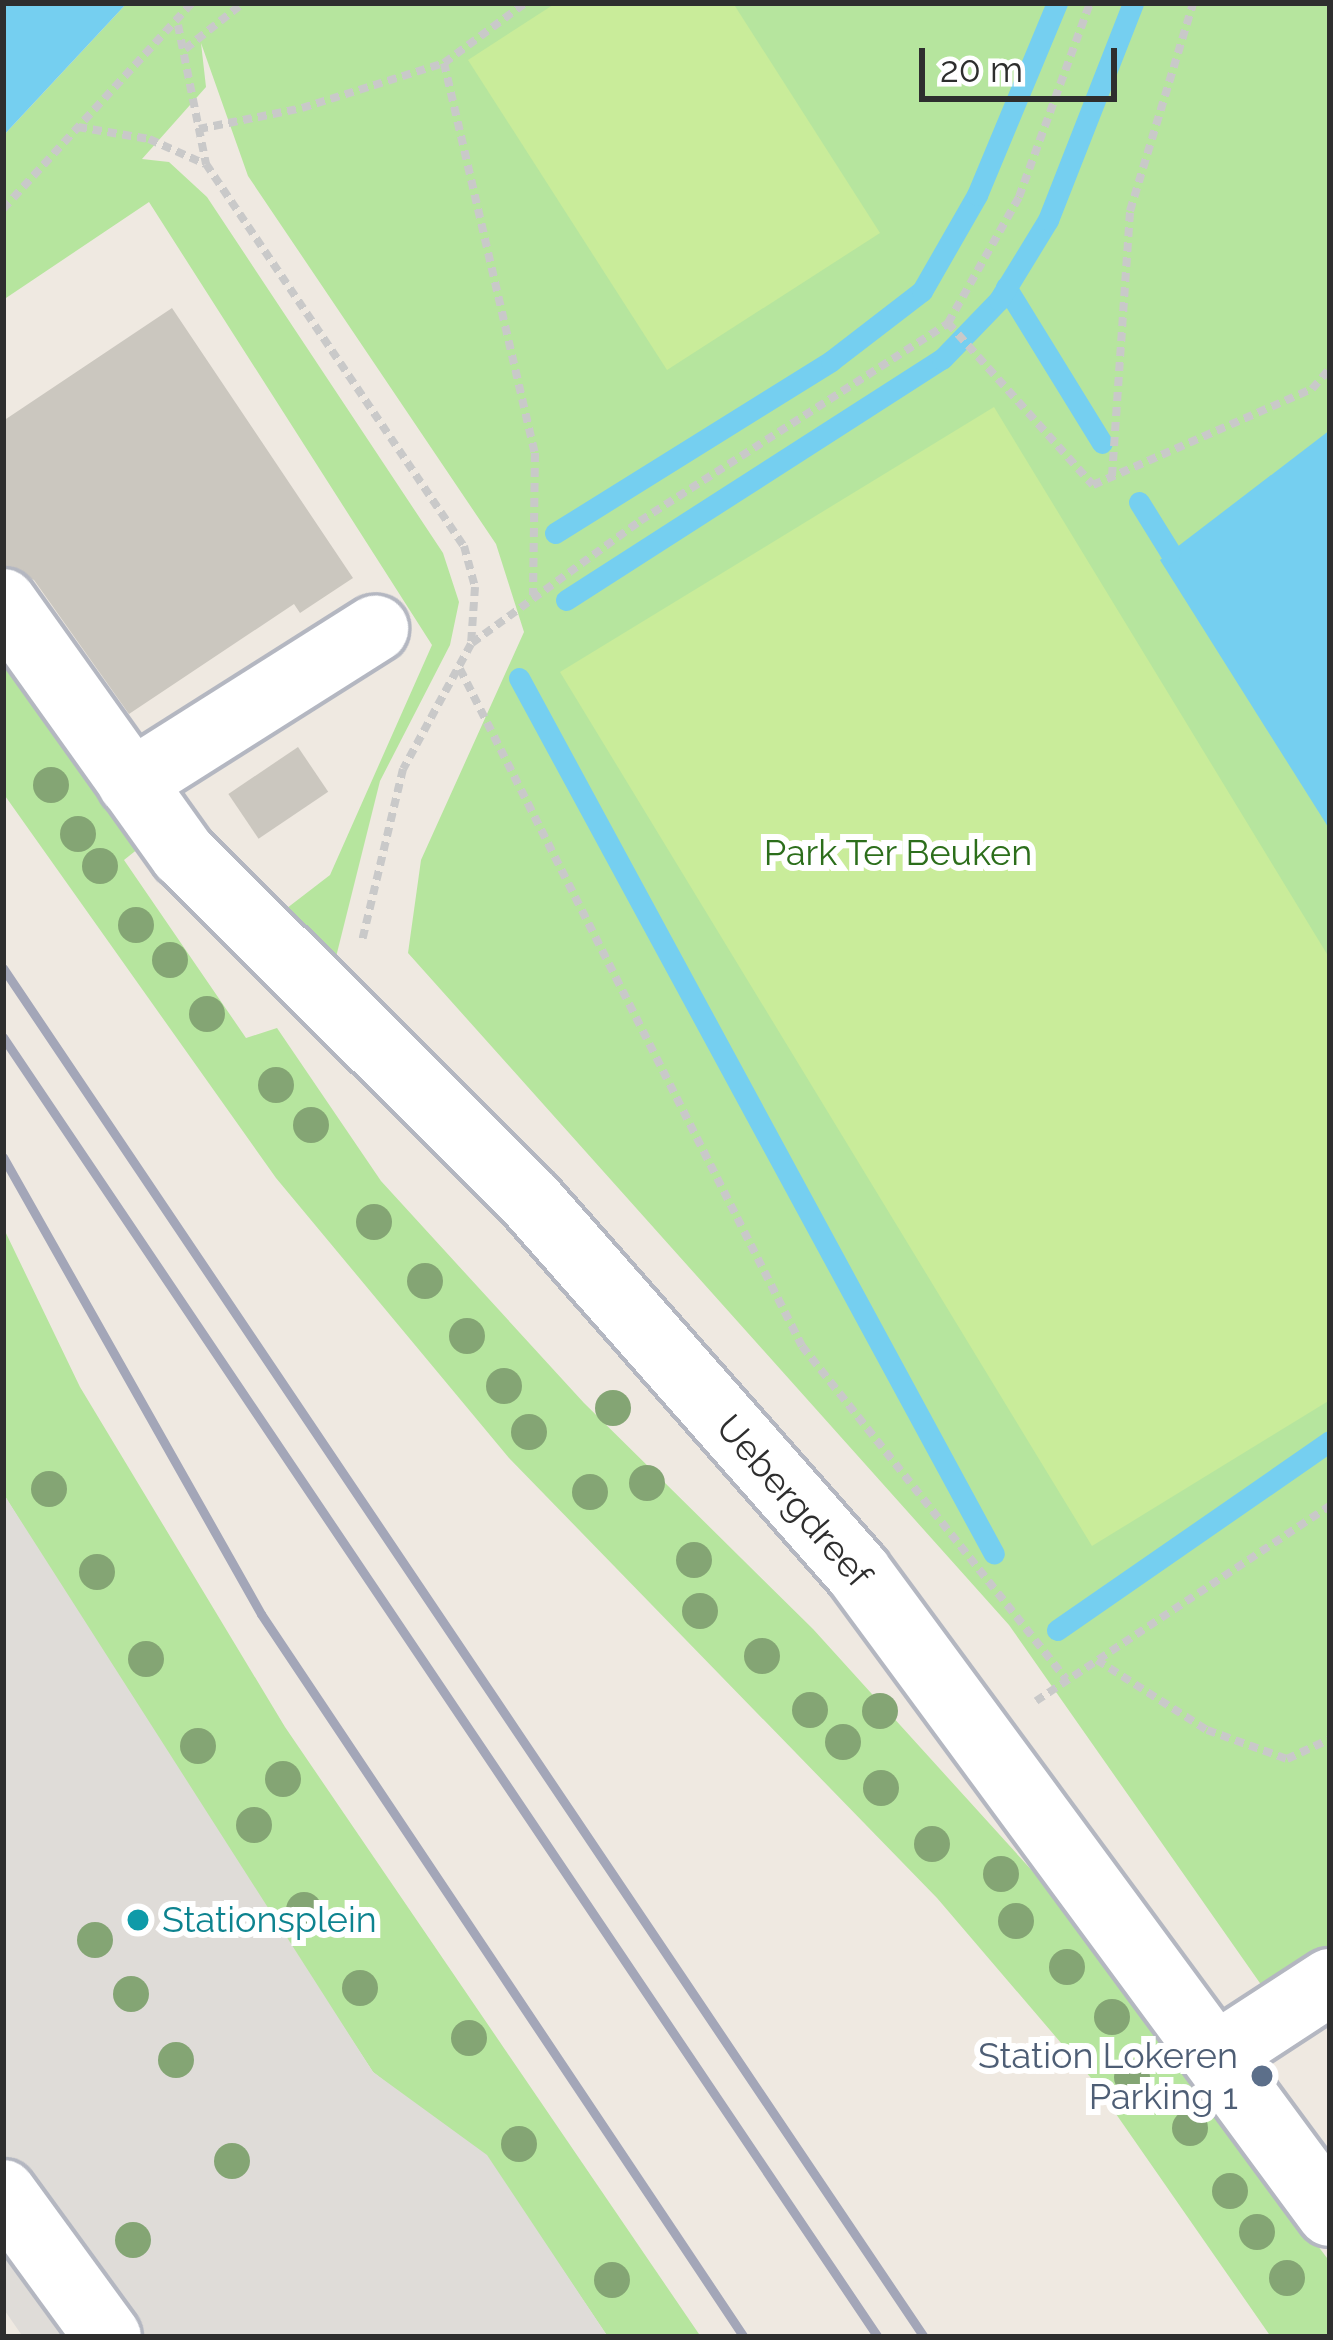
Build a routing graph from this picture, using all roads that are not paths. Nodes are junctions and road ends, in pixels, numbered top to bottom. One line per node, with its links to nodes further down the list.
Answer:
1 (3, 602): 3 (street, Uebergdreef)
2 (375, 629): 3 (street)
3 (131, 783): 5 (street, Uebergdreef)
4 (1330, 1982): 5 (street)
5 (1218, 2055): 7 (street, Uebergdreef)
6 (3, 2193): 8 (street)
7 (1330, 2212)
8 (108, 2337)

